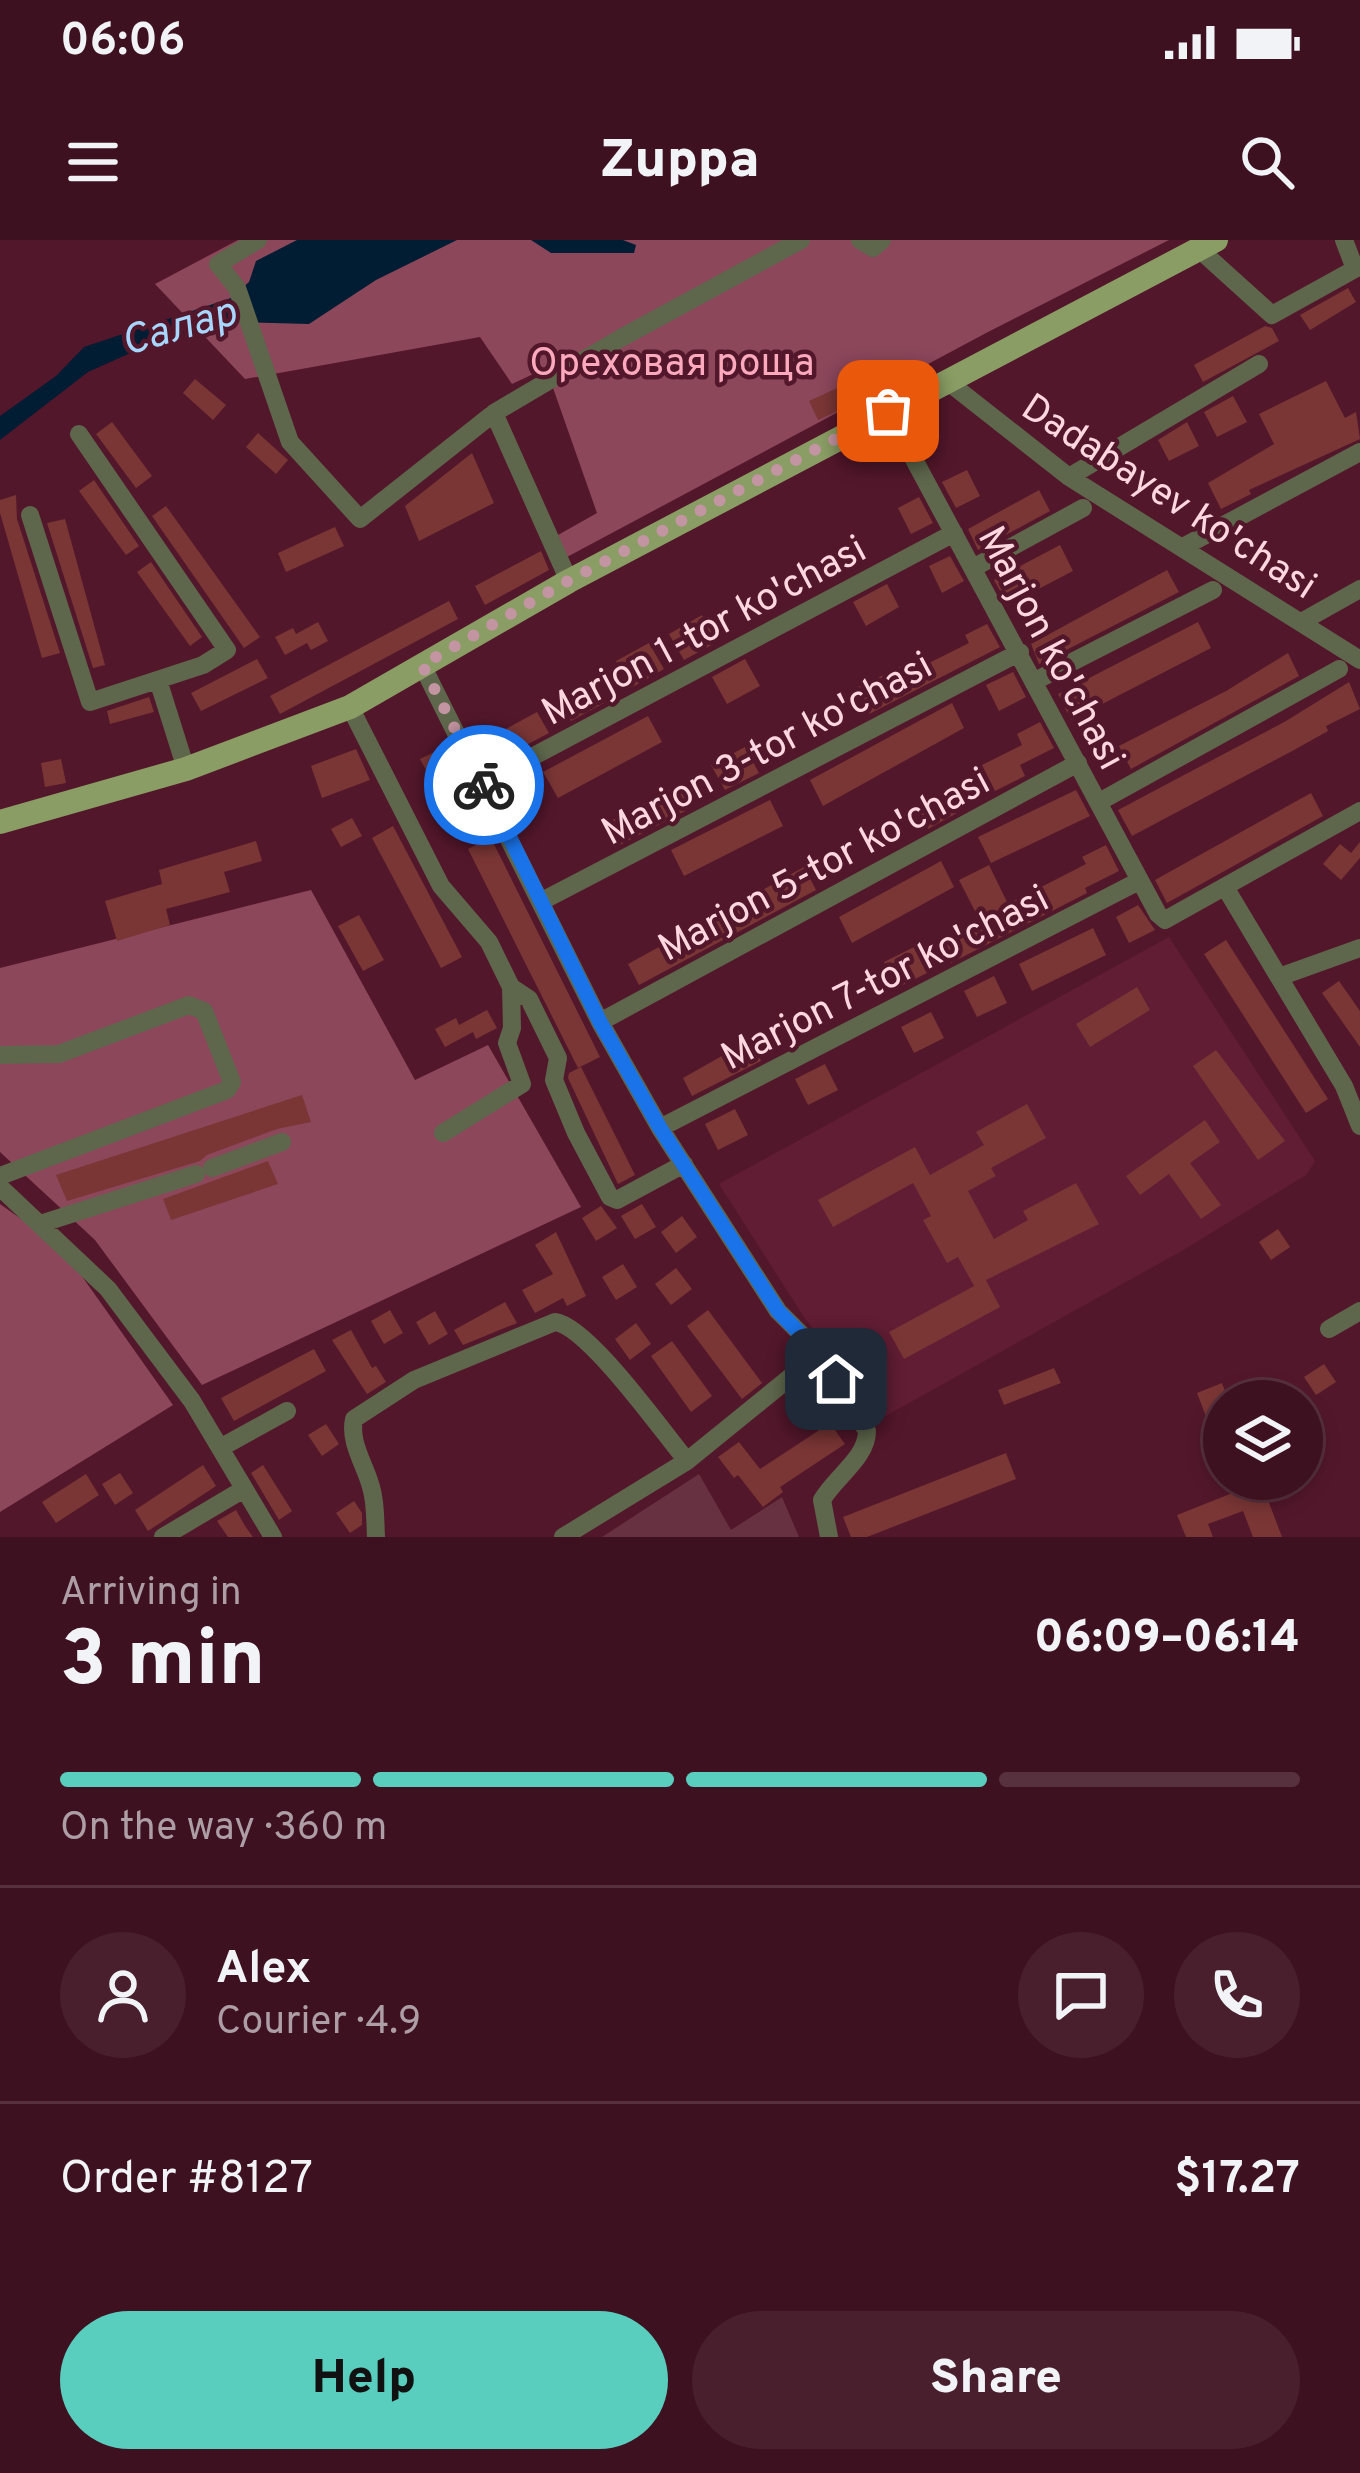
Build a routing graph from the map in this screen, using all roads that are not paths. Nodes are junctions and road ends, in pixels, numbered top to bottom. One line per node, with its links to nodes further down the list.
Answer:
1 (258, 240): 10 (street)
2 (801, 240): 10 (street)
3 (882, 240): 5 (street)
4 (1344, 240): 6 (street)
5 (860, 241)
6 (1207, 244): 8 (main road)
7 (1259, 364): 13 (street)
8 (947, 381): 9 (main road); 13 (street, Dadabayev ko'chasi)
9 (888, 411): 16 (street, Marjon ko'chasi); 19 (main road)
10 (494, 413): 19 (street)
11 (80, 434): 27 (street)
12 (1360, 452): 17 (street)
13 (1069, 477): 17 (street, Dadabayev ko'chasi)
14 (1084, 508): 18 (street)
15 (30, 515): 27 (street)
16 (953, 532): 18 (street, Marjon ko'chasi); 32 (street, Marjon 1-tor ko'chasi)
17 (1184, 547): 22 (street, Dadabayev ko'chasi)
18 (973, 568): 23 (street, Marjon ko'chasi)
19 (568, 581): 25 (main road)
20 (1213, 590): 28 (street)
21 (1360, 590): 22 (street)
22 (1303, 621): 24 (street, Dadabayev ko'chasi)
23 (1019, 652): 28 (street, Marjon ko'chasi); 38 (street, Marjon 3-tor ko'chasi)
24 (1360, 660)
25 (422, 665): 29 (main road); 32 (street)
26 (1339, 669): 33 (street)
27 (158, 680): 31 (street)
28 (1035, 681): 30 (street, Marjon ko'chasi)
29 (350, 707): 31 (main road); 41 (street)
30 (1078, 763): 33 (street, Marjon ko'chasi); 42 (street, Marjon 5-tor ko'chasi)
31 (186, 769): 35 (main road)
32 (483, 784): 38 (street)
33 (1099, 802): 36 (street, Marjon ko'chasi)
34 (1360, 811): 37 (street)
35 (0, 822)
36 (1139, 881): 37 (street, Marjon ko'chasi); 46 (street, Marjon 7-tor ko'chasi)
37 (1225, 887): 40 (street)
38 (542, 901): 42 (street)
39 (1360, 948): 40 (street)
40 (1279, 976): 44 (street)
41 (511, 987): 47 (street); 49 (street)
42 (600, 1022): 46 (street)
43 (0, 1055): 50 (street)
44 (1352, 1083): 45 (street)
45 (1360, 1126)
46 (660, 1128): 49 (street)
47 (443, 1133)
48 (282, 1142): 52 (street)
49 (684, 1164): 55 (street)
50 (0, 1176)
51 (0, 1187): 52 (street)
52 (40, 1224): 57 (street)
53 (1360, 1311): 54 (street)
54 (1329, 1329)
55 (820, 1354): 58 (street); 64 (street)
56 (287, 1411): 57 (street)
57 (220, 1448): 59 (street)
58 (686, 1461): 62 (street); 63 (street)
59 (244, 1489): 60 (street); 61 (street)
60 (163, 1537)
61 (273, 1537)
62 (376, 1537)
63 (563, 1537)
64 (829, 1537)

